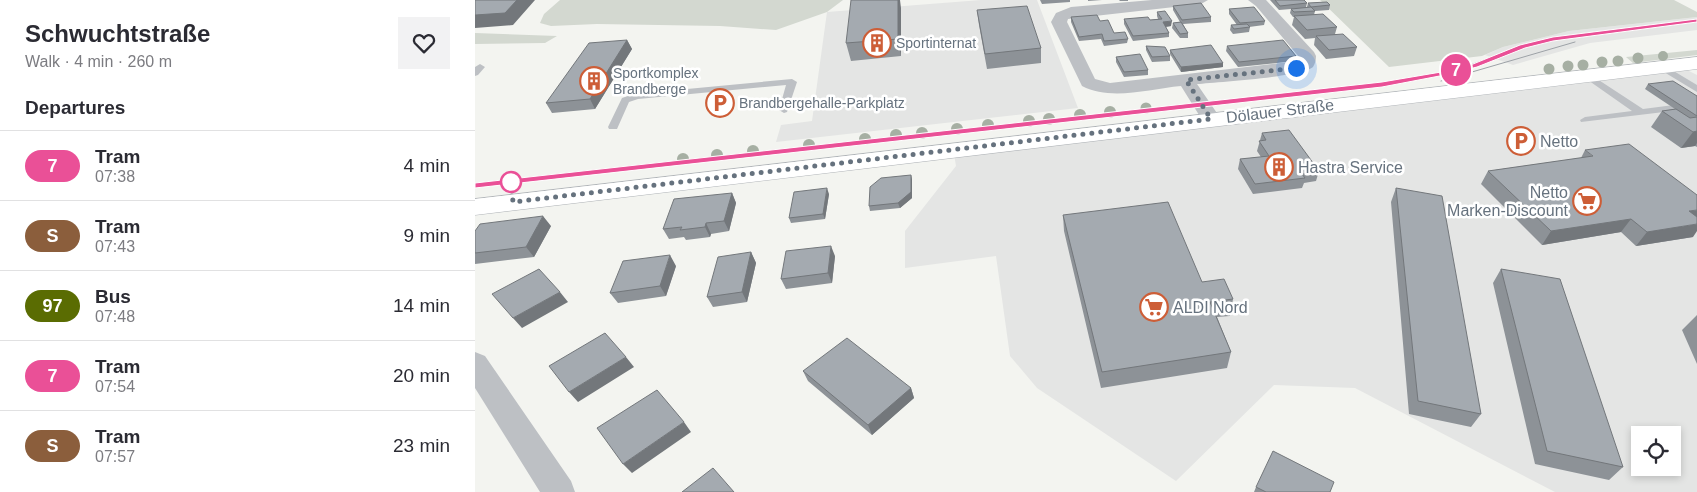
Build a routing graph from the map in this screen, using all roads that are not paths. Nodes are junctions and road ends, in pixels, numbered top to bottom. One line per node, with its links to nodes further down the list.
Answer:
1 (1201, 0): 6 (street)
2 (1255, 0): 6 (street)
3 (1697, 63): 4 (main road, Dölauer Straße)
4 (1662, 67): 5 (main road, Dölauer Straße); 7 (lane)
5 (1588, 76): 10 (lane); 11 (main road, Dölauer Straße)
6 (1186, 80): 11 (street)
7 (1697, 89)
8 (1697, 105): 10 (lane)
9 (784, 110): 13 (lane)
10 (1640, 112): 12 (lane)
11 (1211, 119): 14 (main road, Dölauer Straße)
12 (1585, 120)
13 (613, 127)
14 (475, 207)
15 (475, 364): 16 (street)
16 (559, 492)

